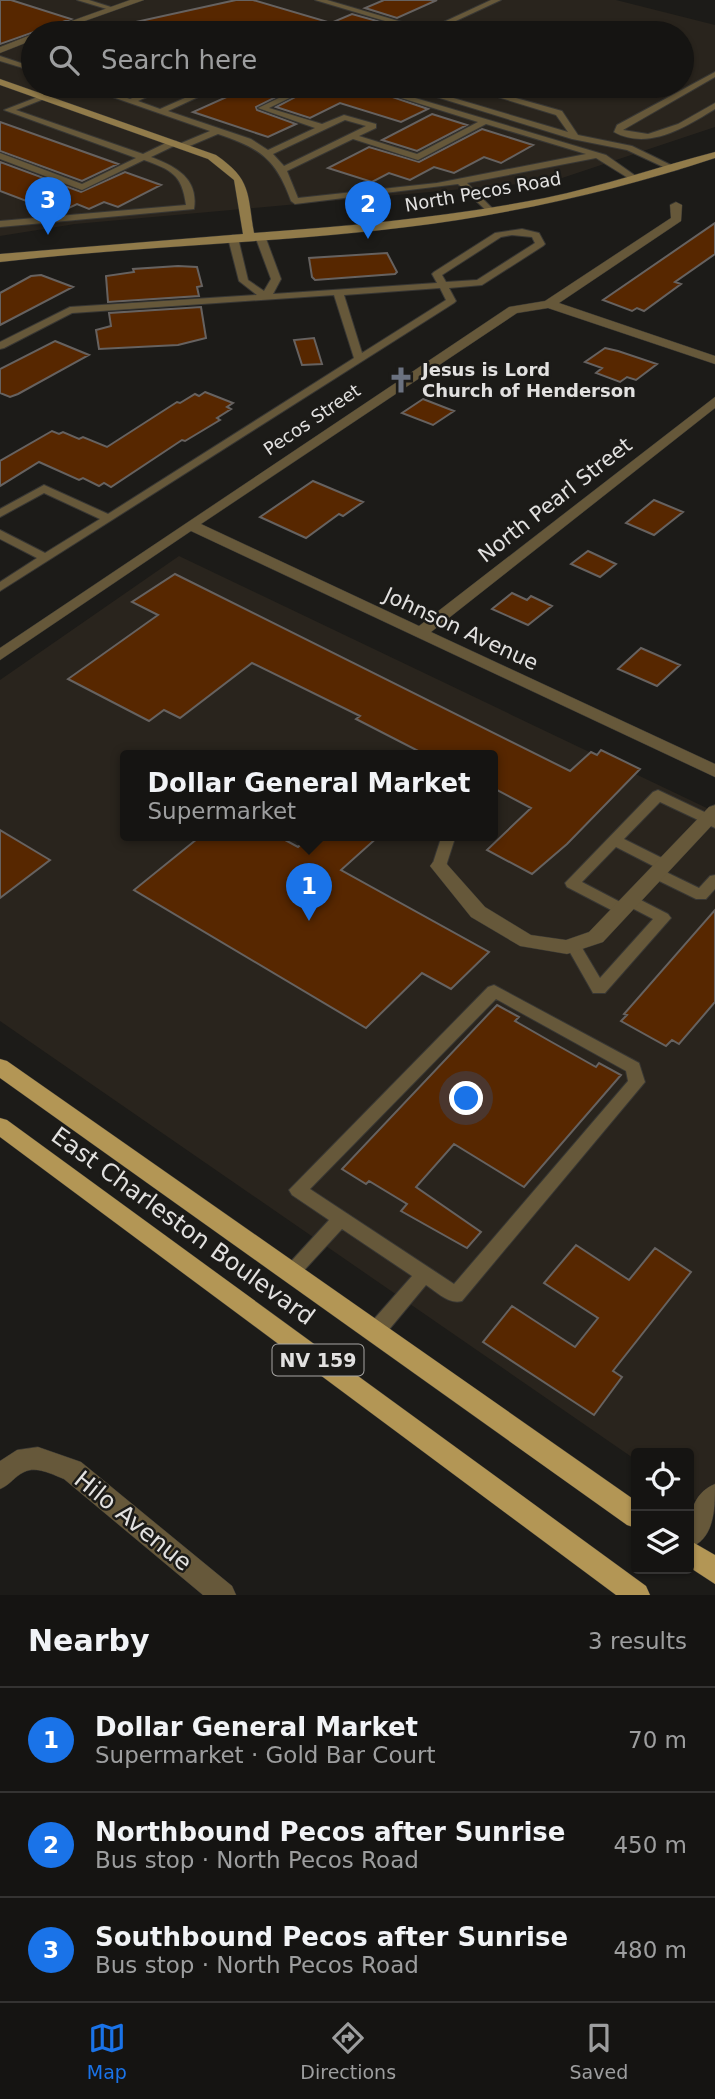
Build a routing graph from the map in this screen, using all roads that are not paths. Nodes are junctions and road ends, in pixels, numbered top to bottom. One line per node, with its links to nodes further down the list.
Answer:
1 (81, 0): 5 (lane)
2 (139, 0): 5 (street)
3 (319, 0): 7 (lane)
4 (496, 0): 8 (lane)
5 (110, 8): 6 (street)
6 (75, 21)
7 (397, 21)
8 (450, 21)
9 (21, 42): 10 (street)
10 (0, 50)
11 (0, 58): 12 (lane)
12 (21, 65)
13 (715, 74): 15 (lane)
14 (0, 82): 16 (main road)
15 (694, 86)
16 (21, 89)
17 (35, 98): 29 (lane)
18 (46, 98): 38 (main road)
19 (122, 98): 27 (lane)
20 (138, 98): 27 (lane)
21 (191, 98): 30 (lane)
22 (284, 98): 32 (lane)
23 (408, 98): 31 (lane)
24 (445, 98): 36 (lane)
25 (507, 98): 36 (lane)
26 (672, 98): 34 (lane)
27 (131, 101): 30 (lane)
28 (715, 105): 34 (lane)
29 (4, 111): 43 (lane)
30 (161, 111): 33 (lane)
31 (486, 121): 35 (lane); 40 (lane)
32 (321, 127): 35 (lane); 39 (lane)
33 (217, 131): 38 (lane); 39 (lane)
34 (618, 132): 37 (lane)
35 (352, 136): 44 (lane)
36 (575, 137): 37 (lane)
37 (599, 142): 45 (lane)
38 (178, 145): 43 (lane); 53 (main road)
39 (268, 153): 44 (lane)
40 (596, 155): 46 (lane); 47 (lane)
41 (715, 155): 45 (main road, North Pecos Road)
42 (0, 156): 43 (lane)
43 (143, 158): 51 (lane)
44 (284, 169): 47 (lane)
45 (675, 169): 46 (main road, North Pecos Road)
46 (636, 179): 49 (main road, North Pecos Road)
47 (461, 183): 49 (lane)
48 (676, 205): 59 (street, Pecos Street)
49 (490, 211): 53 (main road, North Pecos Road)
50 (0, 213): 51 (lane)
51 (22, 221): 52 (lane)
52 (0, 224)
53 (255, 236): 54 (main road, North Pecos Road); 58 (lane)
54 (233, 237): 55 (main road, North Pecos Road); 58 (lane)
55 (0, 258)
56 (443, 285): 56 (lane); 57 (lane); 63 (lane)
57 (338, 292): 58 (lane); 63 (lane)
58 (266, 297): 61 (lane)
59 (549, 304): 64 (street); 68 (street, Pecos Street)
60 (0, 334): 61 (lane)
61 (13, 340): 62 (lane)
62 (0, 346)
63 (359, 359): 67 (lane)
64 (715, 360)
65 (715, 401): 72 (street, North Pearl Street)
66 (0, 514): 67 (lane)
67 (108, 518): 70 (lane)
68 (190, 525): 72 (street, Johnson Avenue); 73 (street, Pecos Street)
69 (0, 534): 70 (lane)
70 (46, 558): 71 (lane)
71 (0, 587)
72 (420, 633): 74 (street, Johnson Avenue)
73 (0, 655)
74 (715, 771)
75 (712, 818): 76 (lane); 79 (street)
76 (614, 840): 79 (lane); 81 (lane)
77 (447, 841): 78 (lane)
78 (439, 866): 82 (street)
79 (660, 869): 80 (lane); 81 (street)
80 (715, 880)
81 (626, 905): 82 (street); 82 (lane)
82 (573, 945)
83 (0, 1068): 86 (main road, East Charleston Boulevard / NV 159)
84 (0, 1126): 96 (main road, East Charleston Boulevard / NV 159)
85 (341, 1219): 86 (lane); 87 (lane); 87 (lane)
86 (291, 1273): 88 (main road, East Charleston Boulevard / NV 159)
87 (424, 1274): 88 (lane)
88 (375, 1332): 91 (main road, East Charleston Boulevard / NV 159)
89 (0, 1477): 95 (street, Hilo Avenue)
90 (715, 1496): 92 (street)
91 (631, 1512)
92 (694, 1528)
93 (694, 1556): 94 (main road)
94 (715, 1571)
95 (223, 1595)
96 (636, 1595)

